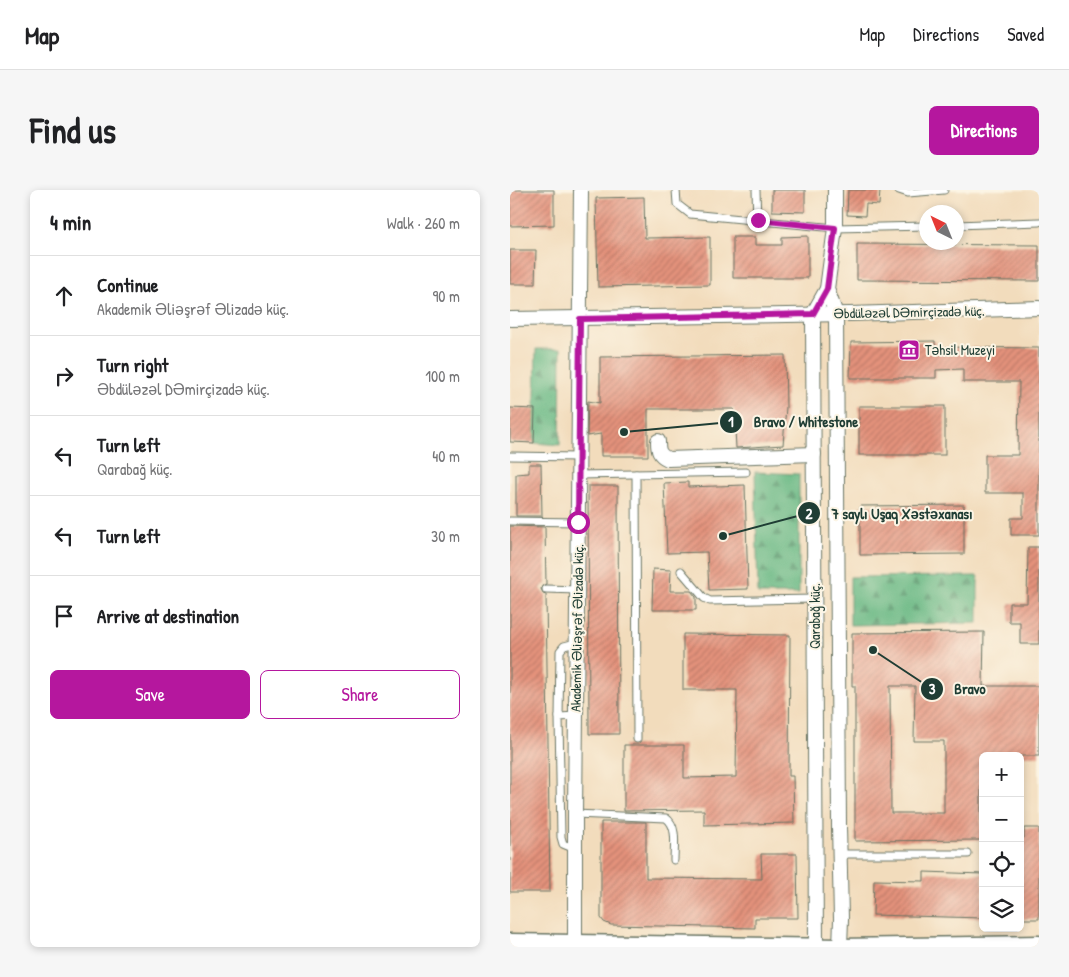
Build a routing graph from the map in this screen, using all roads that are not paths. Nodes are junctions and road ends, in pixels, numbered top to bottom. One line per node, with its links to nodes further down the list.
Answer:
1 (581, 190): 17 (street, Akademik Əliəşrəf Əlizadə küç.)
2 (676, 190): 7 (lane)
3 (756, 190): 7 (lane)
4 (835, 190): 11 (street, Qarabağ küç.)
5 (899, 190): 6 (lane)
6 (944, 190)
7 (758, 220): 11 (lane)
8 (1039, 222): 9 (lane)
9 (964, 225)
10 (919, 226): 11 (lane)
11 (835, 228): 12 (street, Qarabağ küç.)
12 (827, 289): 14 (street, Qarabağ küç.); 15 (street, Qarabağ küç.)
13 (1039, 308): 15 (street, Əbdüləzəl DƏmirçizadə küç.)
14 (813, 314): 15 (street, Əbdüləzəl DƏmirçizadə küç.); 17 (street, Əbdüləzəl DƏmirçizadə küç.); 19 (street, Qarabağ küç.)
15 (836, 314): 36 (street, Qarabağ küç.)
16 (510, 319): 17 (street, Əbdüləzəl DƏmirçizadə küç.)
17 (580, 319): 21 (street, Akademik Əliəşrəf Əlizadə küç.)
18 (658, 441): 19 (street)
19 (814, 454): 30 (street, Qarabağ küç.)
20 (510, 456): 21 (lane)
21 (578, 458): 24 (street, Akademik Əliəşrəf Əlizadə küç.)
22 (746, 472): 23 (lane)
23 (636, 474): 24 (lane); 34 (lane)
24 (578, 475): 26 (street, Akademik Əliəşrəf Əlizadə küç.)
25 (510, 521): 26 (lane)
26 (578, 522): 29 (street, Akademik Əliəşrəf Əlizadə küç.)
27 (681, 571): 30 (lane)
28 (546, 589): 29 (lane)
29 (577, 590): 31 (street, Akademik Əliəşrəf Əlizadə küç.)
30 (815, 598): 35 (street, Qarabağ küç.)
31 (576, 644): 32 (street, Akademik Əliəşrəf Əlizadə küç.); 33 (lane)
32 (576, 716): 33 (lane); 37 (street, Akademik Əliəşrəf Əlizadə küç.)
33 (559, 717): 40 (lane)
34 (637, 739)
35 (815, 752): 36 (street); 38 (street, Qarabağ küç.)
36 (839, 753): 39 (street, Qarabağ küç.)
37 (575, 814): 40 (street, Akademik Əliəşrəf Əlizadə küç.); 43 (lane)
38 (816, 825): 39 (street); 49 (street, Qarabağ küç.)
39 (839, 825): 41 (street, Qarabağ küç.)
40 (575, 849): 46 (street, Akademik Əliəşrəf Əlizadə küç.)
41 (841, 854): 42 (lane); 50 (street, Qarabağ küç.)
42 (968, 854)
43 (674, 860)
44 (510, 942): 46 (street)
45 (1039, 944): 50 (street)
46 (575, 945): 47 (street)
47 (635, 945): 48 (street)
48 (766, 946): 49 (street)
49 (816, 946): 50 (street)
50 (840, 947)

